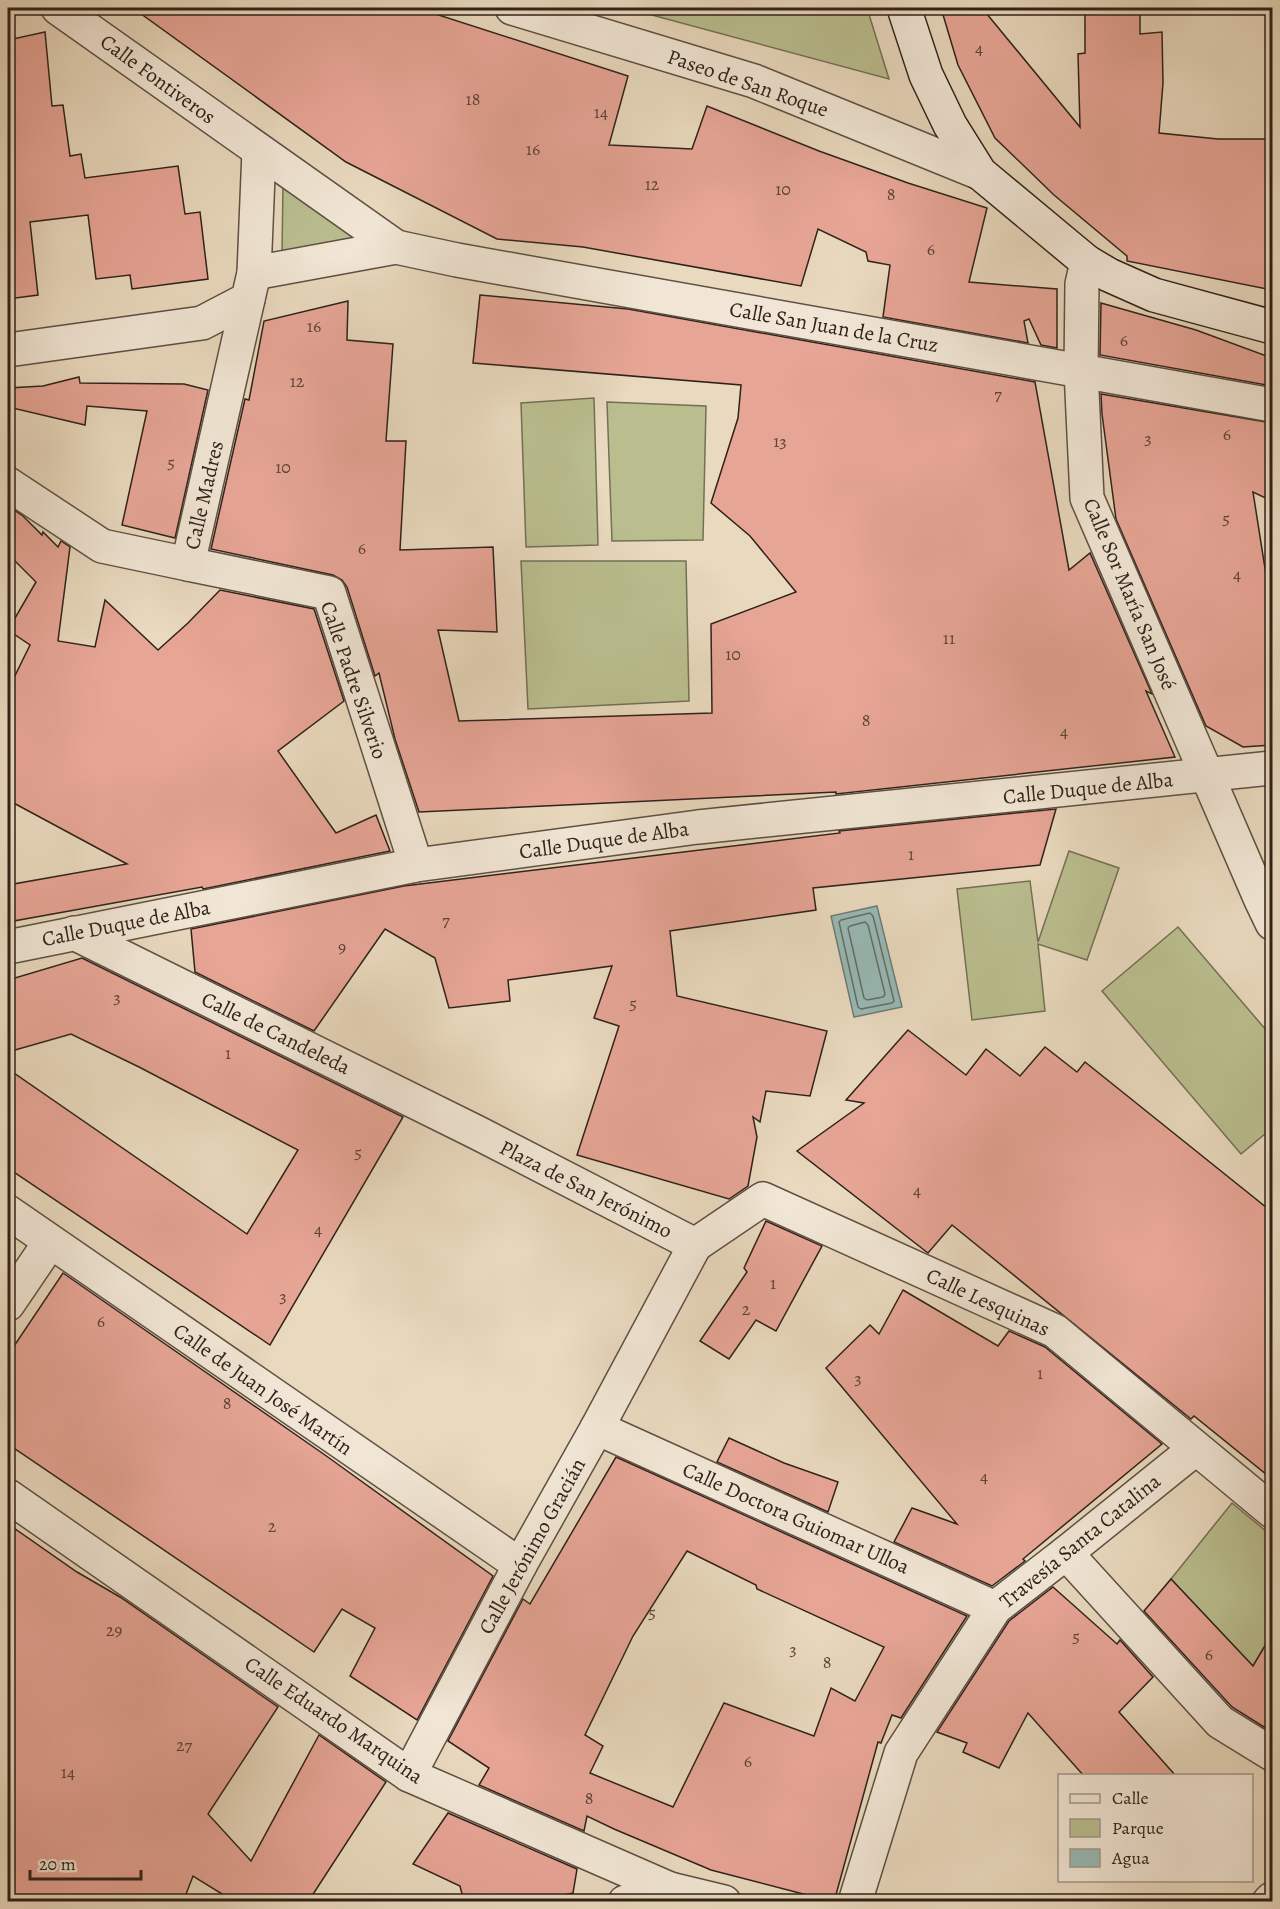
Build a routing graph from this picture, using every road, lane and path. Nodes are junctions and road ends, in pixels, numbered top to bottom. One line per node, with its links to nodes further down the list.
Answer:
1 (58, 8): 4 (street, Calle Fontiveros)
2 (512, 8): 5 (street, Paseo de San Roque)
3 (904, 8): 5 (street)
4 (259, 151): 6 (street, Calle San Juan de la Cruz); 8 (street)
5 (980, 173): 7 (street)
6 (396, 247): 8 (street, Calle San Juan de la Cruz); 11 (street, Calle San Juan de la Cruz)
7 (1087, 262): 9 (street); 11 (street, Calle Sor María San José)
8 (251, 286): 10 (street, Calle San Juan de la Cruz); 14 (street, Calle Madres)
9 (1272, 327)
10 (8, 350)
11 (1081, 370): 12 (street, Calle San Juan de la Cruz); 16 (street, Calle Sor María San José)
12 (1272, 405)
13 (8, 484): 14 (street, Calle Madres)
14 (188, 564): 17 (street, Calle Padre Silverio)
15 (1272, 768): 16 (street, Calle Duque de Alba)
16 (1208, 776): 17 (street, Calle Duque de Alba); 18 (street, Calle Sor María San José)
17 (416, 865): 19 (street, Calle Duque de Alba)
18 (1269, 908)
19 (74, 933): 20 (street, Calle Duque de Alba); 21 (street, Calle de Candeleda)
20 (8, 947)
21 (478, 1133): 25 (street, Plaza de San Jerónimo)
22 (763, 1199): 25 (street, Plaza de San Jerónimo); 29 (street, Calle Lesquinas)
23 (8, 1212): 24 (street, Calle de Juan José Martín)
24 (50, 1242): 26 (street); 33 (street, Calle de Juan José Martín)
25 (694, 1245): 27 (street, Plaza de San Jerónimo)
26 (8, 1304)
27 (657, 1318): 28 (street, Calle Jerónimo Gracián)
28 (597, 1428): 33 (street, Calle Jerónimo Gracián); 34 (street, Calle Doctora Guiomar Ulloa)
29 (1195, 1449): 31 (street, Calle Lesquinas); 32 (street, Travesía Santa Catalina)
30 (8, 1496): 36 (street, Calle Eduardo Marquina)
31 (1272, 1511)
32 (1066, 1553): 34 (street, Travesía Santa Catalina); 35 (street)
33 (520, 1565): 36 (street, Calle Jerónimo Gracián)
34 (995, 1608): 40 (street, Travesía Santa Catalina)
35 (1272, 1754)
36 (409, 1775): 37 (street, Calle Eduardo Marquina)
37 (669, 1889): 38 (street); 39 (street, Calle Eduardo Marquina)
38 (626, 1902)
39 (724, 1902)
40 (855, 1902)

